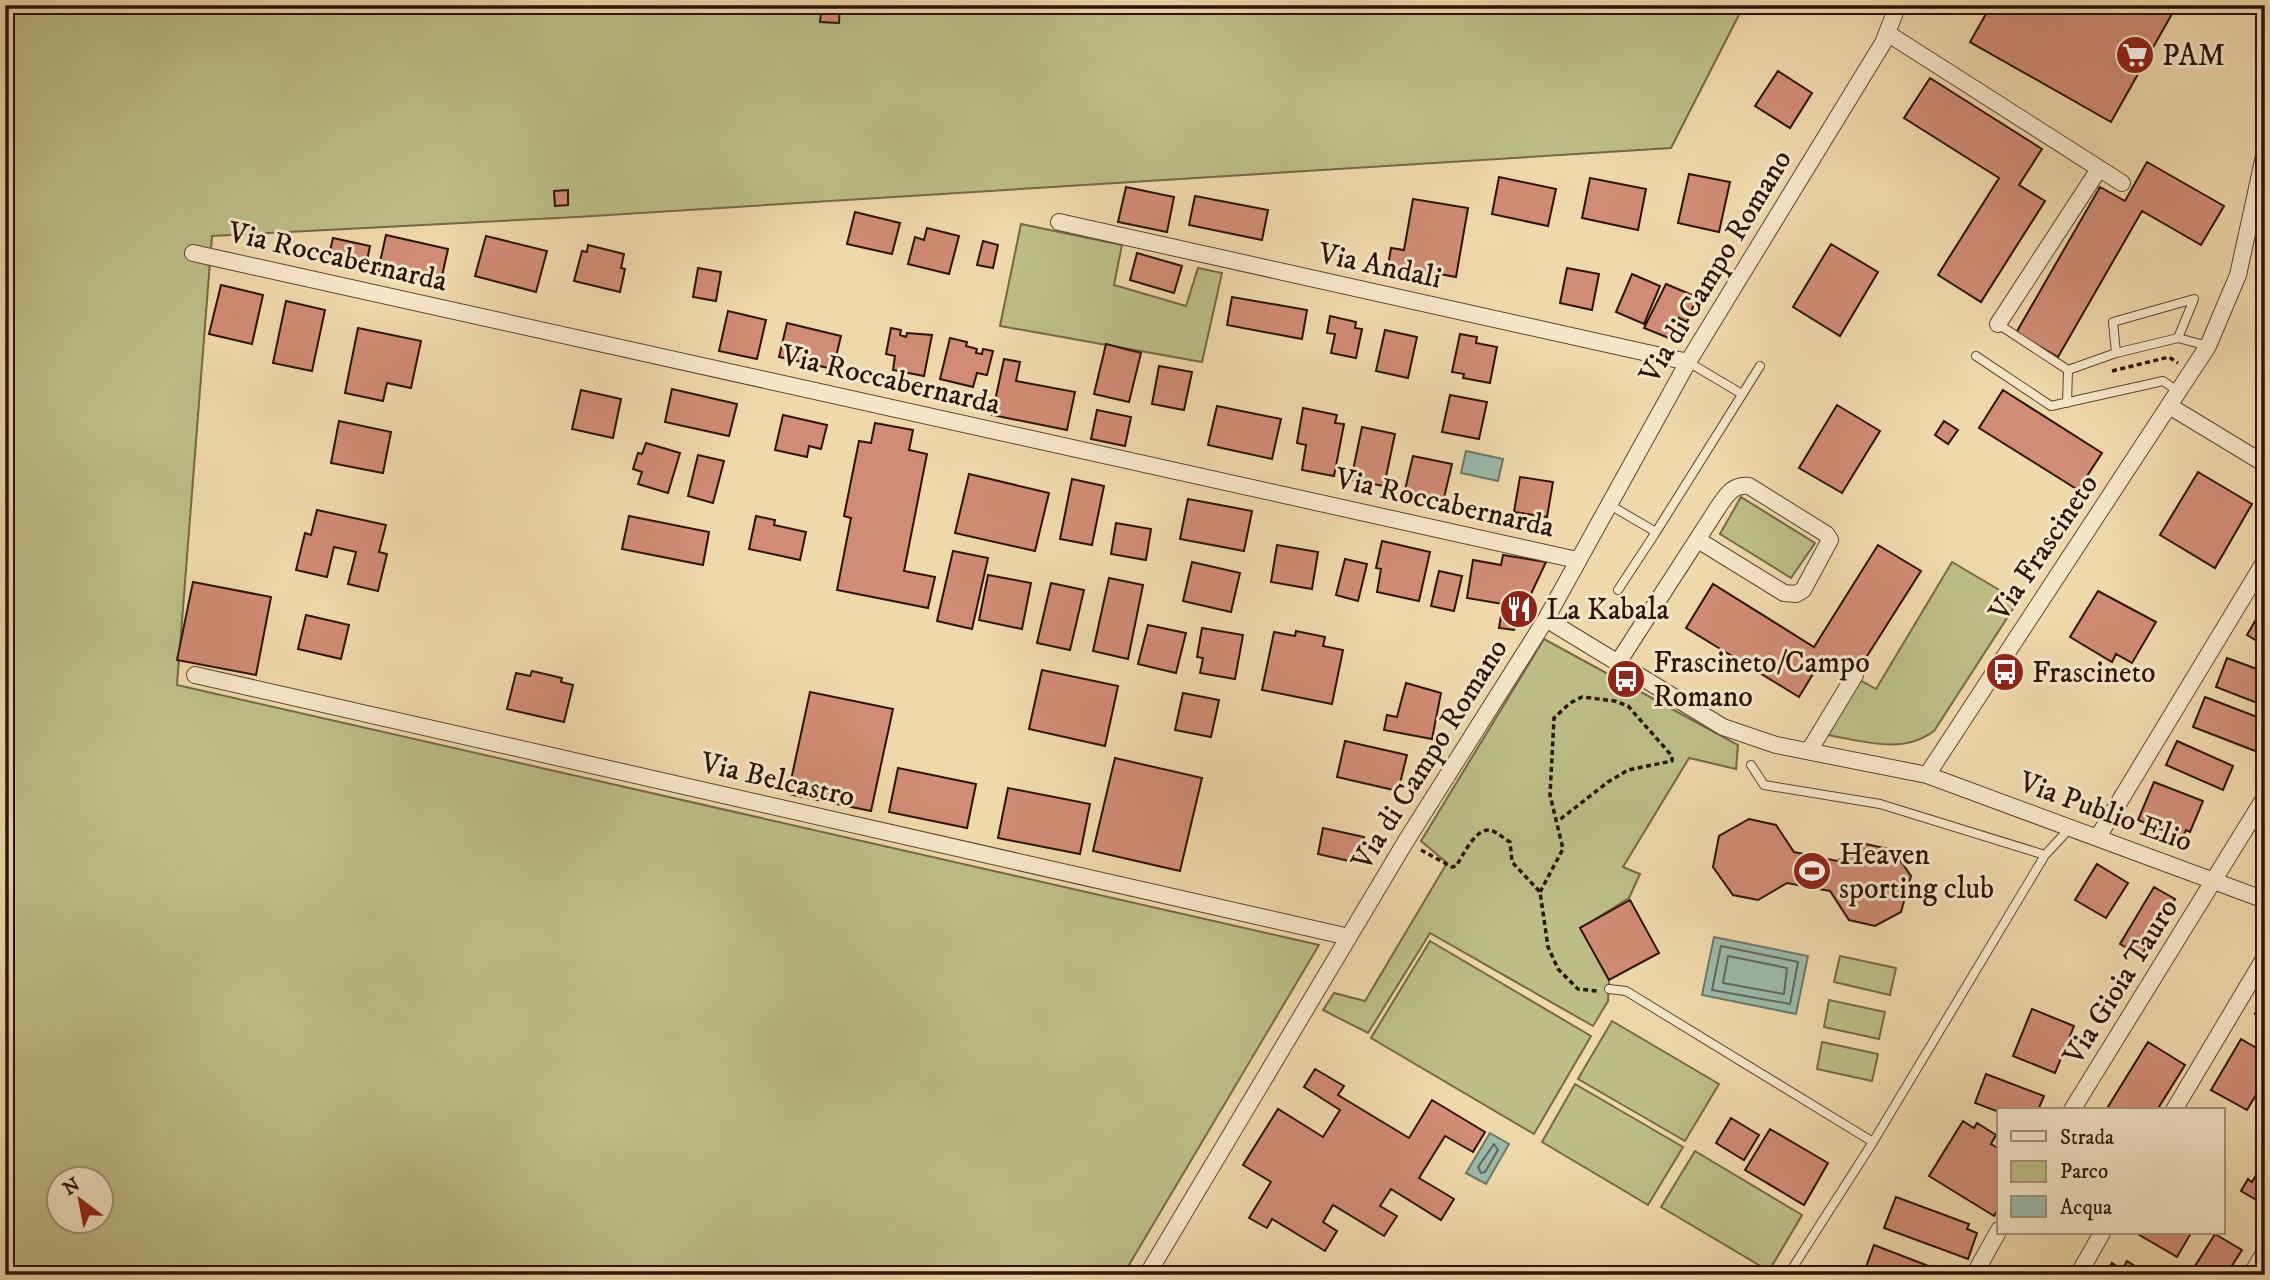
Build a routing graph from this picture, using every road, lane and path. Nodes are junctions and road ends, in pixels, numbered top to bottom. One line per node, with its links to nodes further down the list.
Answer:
1 (1898, 5): 2 (street, Via di Campo Romano)
2 (1887, 33): 4 (street); 13 (street, Via di Campo Romano)
3 (2265, 152): 10 (street, Via Frascineto)
4 (2099, 169): 5 (street); 8 (street)
5 (2122, 183)
6 (1059, 222): 13 (street, Via Andali)
7 (193, 253): 25 (street, Via Roccabernarda)
8 (1998, 324): 16 (lane)
9 (2178, 338): 10 (lane); 11 (lane); 11 (lane)
10 (2208, 346): 19 (street, Via Frascineto)
11 (2116, 353): 16 (lane)
12 (1976, 356): 20 (lane)
13 (1688, 362): 18 (lane); 22 (street, Via di Campo Romano)
14 (2179, 364): 17 (path)
15 (1760, 366): 18 (lane)
16 (2068, 370): 20 (lane)
17 (2102, 373)
18 (1742, 394): 23 (lane)
19 (2175, 400): 20 (lane); 21 (street); 34 (street, Via Frascineto)
20 (2067, 403)
21 (2265, 464)
22 (1608, 504): 23 (lane); 25 (street, Via di Campo Romano)
23 (1656, 532): 27 (lane)
24 (1698, 540): 24 (street); 29 (street)
25 (1577, 560): 28 (street, Via di Campo Romano)
26 (2265, 561): 38 (street)
27 (1618, 590)
28 (1546, 618): 29 (street); 39 (street, Via di Campo Romano)
29 (1617, 664): 32 (street)
30 (195, 675): 44 (street, Via Belcastro)
31 (1855, 675): 32 (street)
32 (1809, 751): 34 (street)
33 (1751, 765): 40 (lane)
34 (1927, 775): 37 (street, Via Publio Elio)
35 (2265, 797): 41 (street, Via Gioia Tauro)
36 (1558, 821): 36 (path); 42 (path)
37 (2070, 827): 38 (street, Via Publio Elio); 40 (lane)
38 (2098, 837): 41 (street, Via Publio Elio)
39 (1406, 841): 42 (path); 44 (street, Via di Campo Romano)
40 (2045, 855): 49 (lane)
41 (2215, 881): 43 (street, Via Publio Elio); 47 (street, Via Gioia Tauro)
42 (1540, 892): 46 (path)
43 (2265, 900)
44 (1349, 937): 53 (street, Via di Campo Romano)
45 (2265, 957): 48 (street)
46 (1609, 989): 49 (lane)
47 (2073, 1108)
48 (2175, 1108)
49 (1873, 1142): 54 (lane)
50 (1997, 1234): 55 (street)
51 (2101, 1234): 56 (street)
52 (2265, 1252): 57 (street)
53 (1147, 1275)
54 (1788, 1275)
55 (1974, 1275)
56 (2078, 1275)
57 (2251, 1275)

